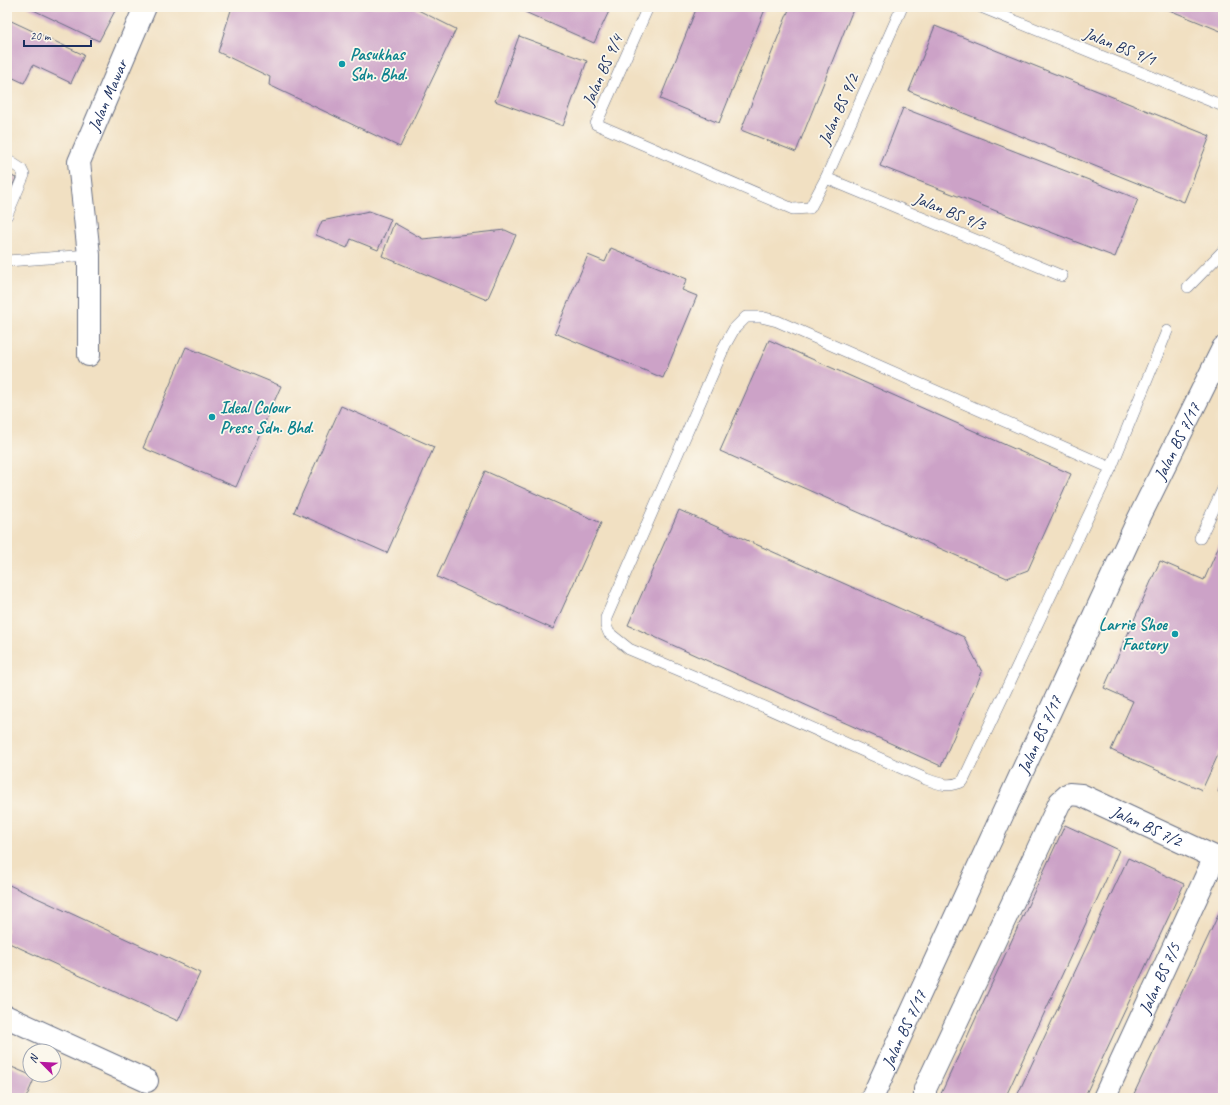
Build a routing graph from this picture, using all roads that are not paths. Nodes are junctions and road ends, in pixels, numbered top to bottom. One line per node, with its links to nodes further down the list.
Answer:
1 (145, 7): 11 (street, Jalan Mawar)
2 (648, 7): 8 (lane, Jalan BS 9/4)
3 (902, 7): 7 (lane, Jalan BS 9/2)
4 (981, 7): 5 (lane, Jalan BS 9/1)
5 (1223, 106)
6 (7, 160): 9 (lane)
7 (826, 178): 8 (lane, Jalan BS 9/2); 13 (lane, Jalan BS 9/3)
8 (793, 209)
9 (7, 215)
10 (1223, 251): 14 (lane)
11 (89, 255): 12 (lane); 17 (street)
12 (7, 261)
13 (1062, 276)
14 (1188, 287)
15 (1167, 331): 19 (lane)
16 (1223, 348): 18 (street, Jalan BS 7/17)
17 (88, 355)
18 (1216, 376): 25 (street, Jalan BS 7/17)
19 (1111, 468): 19 (lane)
20 (1223, 489): 21 (lane)
21 (1200, 538)
22 (1219, 859): 26 (street, Jalan BS 7/2); 27 (street, Jalan BS 7/5)
23 (7, 1017): 24 (street)
24 (147, 1081)
25 (872, 1098)
26 (925, 1098)
27 (1104, 1098)

